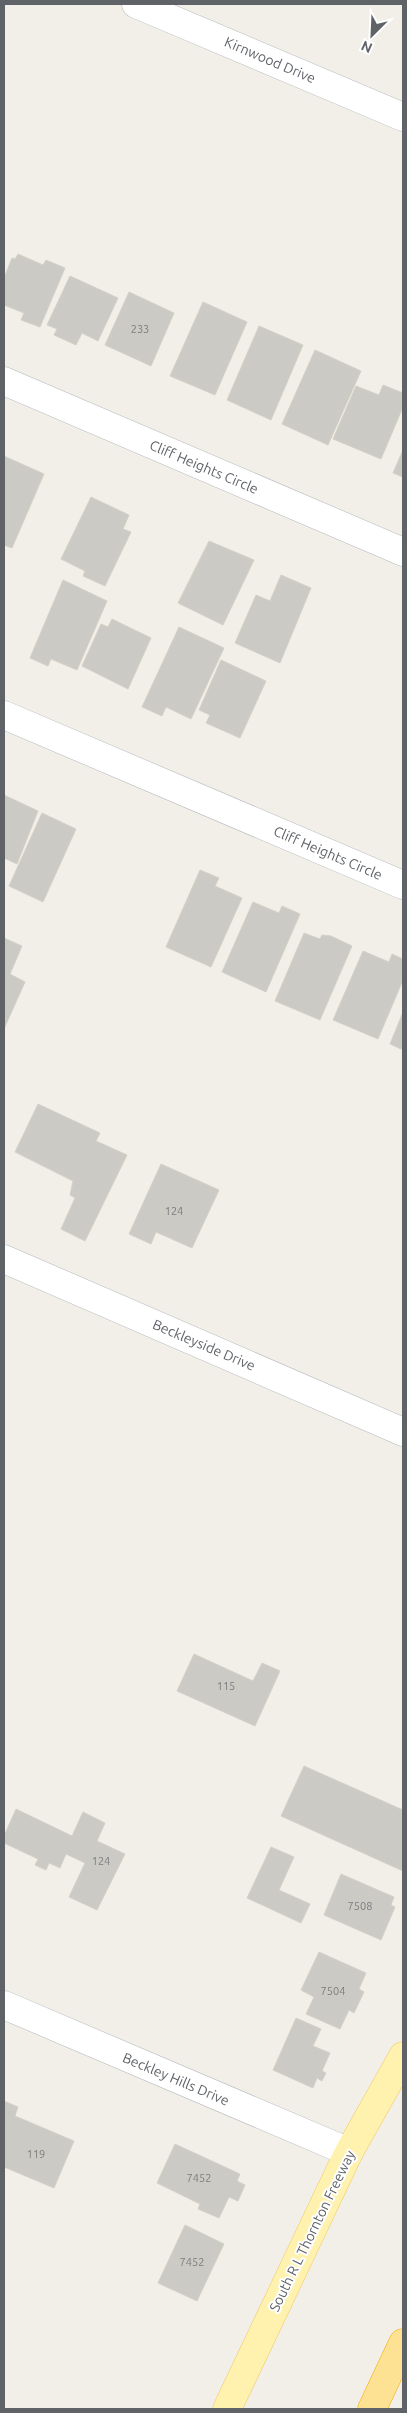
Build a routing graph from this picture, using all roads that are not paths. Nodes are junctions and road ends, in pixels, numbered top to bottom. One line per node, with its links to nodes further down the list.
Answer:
1 (136, 4): 2 (street, Kirnwood Drive)
2 (403, 117)
3 (4, 381): 4 (street, Cliff Heights Circle)
4 (403, 552)
5 (4, 715): 6 (street, Cliff Heights Circle)
6 (403, 885)
7 (4, 1259): 8 (street, Beckleyside Drive)
8 (403, 1432)
9 (4, 2005): 11 (street, Beckley Hills Drive)
10 (403, 2056): 11 (main road, South R L Thornton Freeway)
11 (349, 2152): 13 (main road, South R L Thornton Freeway)
12 (403, 2343): 14 (highway)
13 (227, 2409)
14 (372, 2409)

